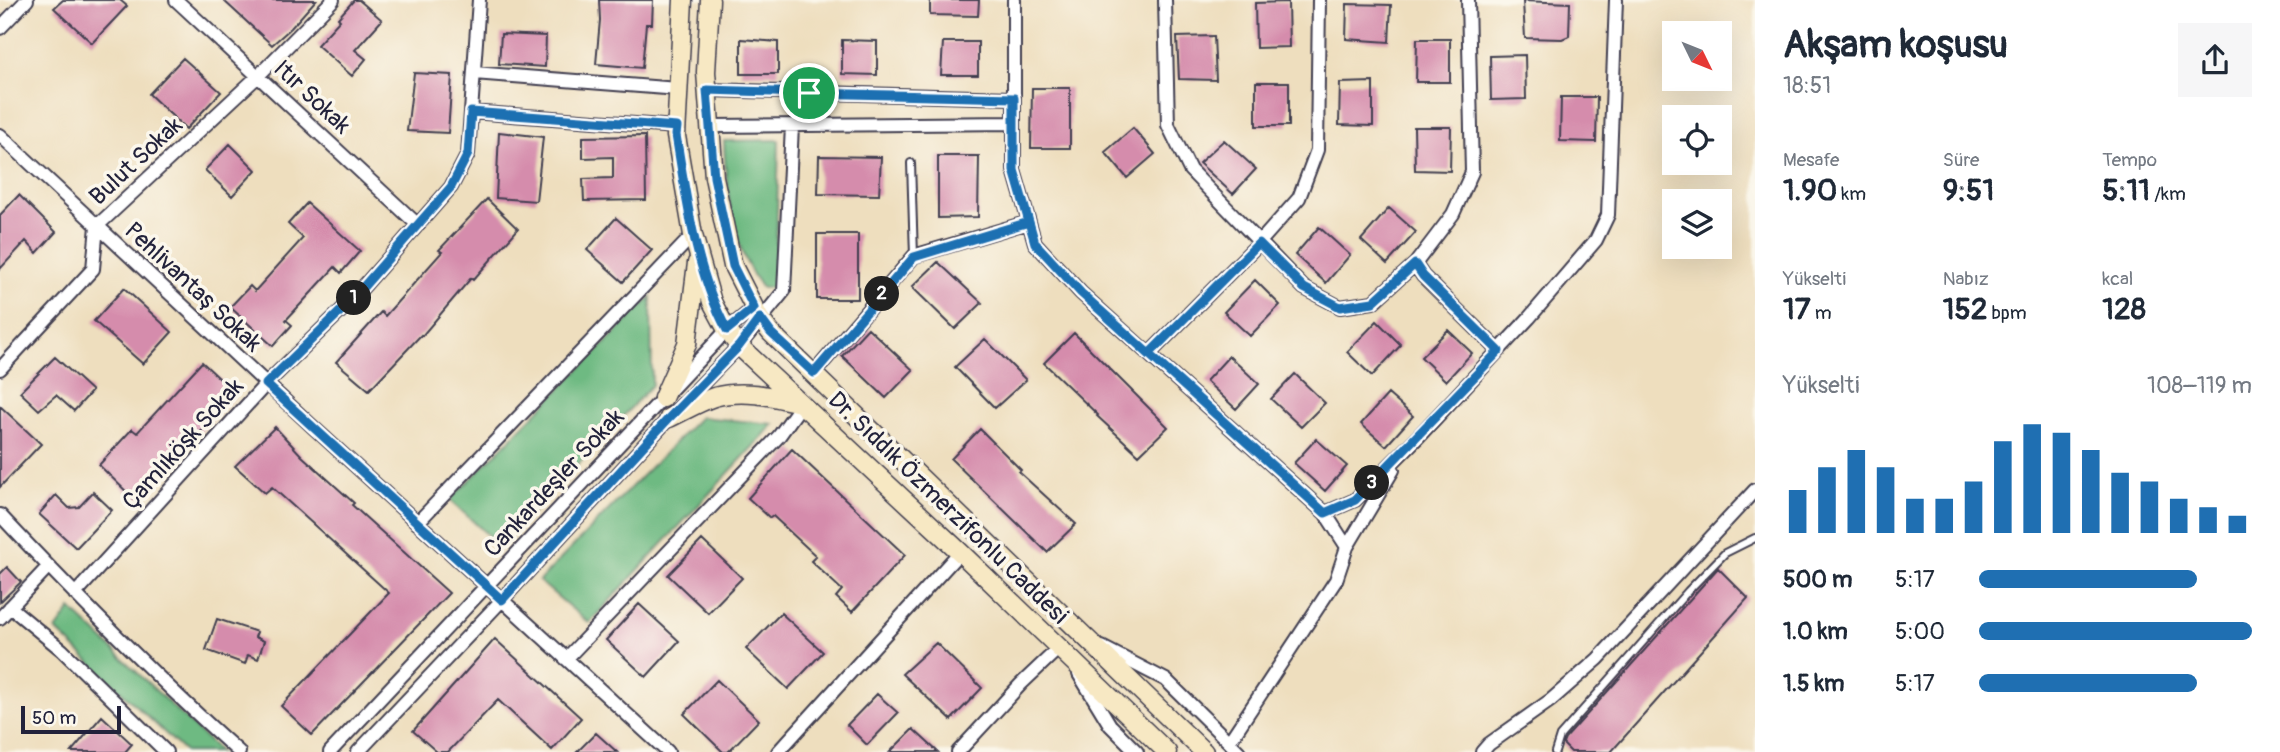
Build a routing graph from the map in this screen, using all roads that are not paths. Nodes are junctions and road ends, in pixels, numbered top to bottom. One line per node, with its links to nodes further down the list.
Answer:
1 (27, 0): 12 (street)
2 (176, 0): 14 (street, Itır Sokak)
3 (333, 0): 14 (street, Bulut Sokak)
4 (479, 0): 13 (street, Çamlıköşk Sokak)
5 (683, 0): 15 (main road, Dr. Sıddık Özmerzifonlu Caddesi)
6 (710, 0): 16 (main road, Dr. Sıddık Özmerzifonlu Caddesi)
7 (1014, 0): 17 (street)
8 (1165, 0): 29 (street)
9 (1319, 0): 29 (street)
10 (1468, 0): 31 (street)
11 (1616, 0): 35 (street)
12 (0, 28)
13 (474, 73): 15 (street); 18 (street, Çamlıköşk Sokak)
14 (258, 76): 26 (street, Itır Sokak); 27 (street, Bulut Sokak)
15 (678, 89): 21 (main road, Dr. Sıddık Özmerzifonlu Caddesi)
16 (707, 90): 17 (street); 22 (main road, Dr. Sıddık Özmerzifonlu Caddesi)
17 (1014, 98): 19 (street)
18 (471, 112): 21 (street); 26 (street, Çamlıköşk Sokak)
19 (1014, 123): 20 (street); 25 (street)
20 (792, 126): 22 (street); 32 (street)
21 (677, 127): 28 (main road, Dr. Sıddık Özmerzifonlu Caddesi)
22 (710, 127): 32 (main road, Dr. Sıddık Özmerzifonlu Caddesi)
23 (0, 135): 27 (street, Pehlivantaş Sokak)
24 (911, 163): 30 (lane)
25 (1029, 222): 30 (street); 36 (street)
26 (418, 225): 39 (street, Çamlıköşk Sokak)
27 (97, 226): 37 (street, Bulut Sokak); 39 (street, Pehlivantaş Sokak)
28 (696, 243): 33 (main road, Dr. Sıddık Özmerzifonlu Caddesi); 40 (main road); 47 (street)
29 (1259, 243): 31 (street); 36 (street)
30 (914, 257): 38 (street)
31 (1415, 264): 35 (street)
32 (757, 313): 33 (street, Cankardeşler Sokak); 34 (street, Cankardeşler Sokak); 38 (main road, Dr. Sıddık Özmerzifonlu Caddesi)
33 (727, 330): 34 (main road, Dr. Sıddık Özmerzifonlu Caddesi); 40 (street, Cankardeşler Sokak)
34 (739, 346): 41 (main road, Dr. Sıddık Özmerzifonlu Caddesi); 42 (street, Cankardeşler Sokak)
35 (1499, 351): 43 (street)
36 (1149, 354): 45 (street)
37 (0, 369)
38 (814, 373): 57 (main road, Dr. Sıddık Özmerzifonlu Caddesi)
39 (266, 384): 47 (street, Pehlivantaş Sokak); 53 (street, Çamlıköşk Sokak)
40 (663, 398): 52 (street, Cankardeşler Sokak)
41 (802, 404): 42 (main road); 50 (main road, Dr. Sıddık Özmerzifonlu Caddesi); 59 (street)
42 (669, 418): 54 (street, Cankardeşler Sokak)
43 (1419, 436): 45 (street); 49 (street)
44 (1755, 490): 72 (street)
45 (1325, 513): 49 (street)
46 (0, 515): 51 (street)
47 (417, 523): 52 (street, Pehlivantaş Sokak)
48 (1755, 538): 73 (lane)
49 (1347, 547): 60 (street)
50 (960, 552): 58 (main road, Dr. Sıddık Özmerzifonlu Caddesi); 66 (street)
51 (48, 567): 53 (street); 55 (street)
52 (486, 586): 54 (street, Pehlivantaş Sokak); 63 (street, Cankardeşler Sokak)
53 (75, 594): 62 (street)
54 (502, 600): 59 (street, Pehlivantaş Sokak); 64 (street, Cankardeşler Sokak)
55 (10, 607): 56 (street); 61 (street)
56 (0, 618)
57 (1087, 639): 60 (street); 70 (main road, Dr. Sıddık Özmerzifonlu Caddesi)
58 (1064, 653): 67 (street); 68 (street); 69 (main road, Dr. Sıddık Özmerzifonlu Caddesi)
59 (566, 659): 65 (street, Pehlivantaş Sokak)
60 (1229, 742): 71 (street)
61 (166, 752)
62 (239, 752)
63 (330, 752)
64 (358, 752)
65 (668, 752)
66 (778, 752)
67 (958, 752)
68 (1137, 752)
69 (1167, 752)
70 (1203, 752)
71 (1239, 752)
72 (1483, 752)
73 (1555, 752)

